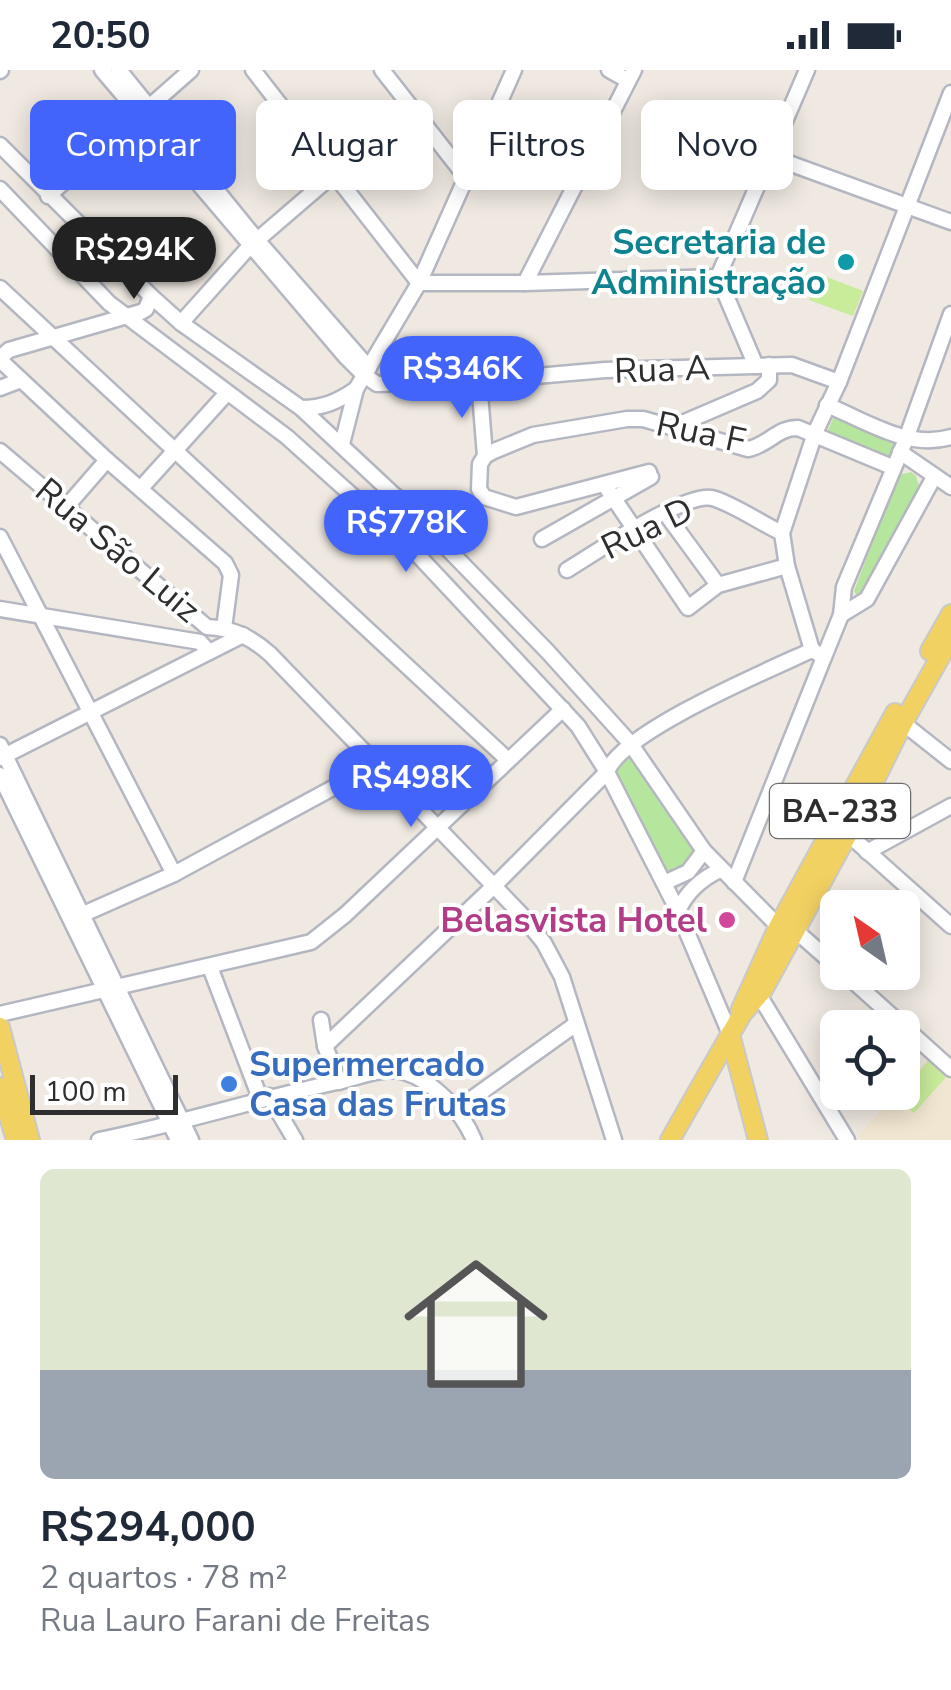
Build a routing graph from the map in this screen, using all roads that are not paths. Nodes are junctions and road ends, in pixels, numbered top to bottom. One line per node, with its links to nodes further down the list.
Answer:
1 (102, 70): 11 (street)
2 (119, 70): 12 (street)
3 (191, 70): 13 (street)
4 (253, 70): 14 (street)
5 (382, 70): 18 (street)
6 (514, 70): 15 (street)
7 (610, 70): 9 (street)
8 (807, 70): 16 (street)
9 (630, 75): 33 (street)
10 (951, 93): 28 (street)
11 (133, 100)
12 (138, 100)
13 (159, 100)
14 (276, 100)
15 (500, 100)
16 (793, 105)
17 (0, 145): 27 (street)
18 (453, 162)
19 (793, 165): 28 (street)
20 (0, 189): 38 (street)
21 (55, 190): 27 (street)
22 (210, 190): 30 (street)
23 (315, 190): 30 (street)
24 (346, 190): 32 (street)
25 (458, 190): 32 (street)
26 (757, 190): 31 (street)
27 (48, 196): 35 (street)
28 (907, 208): 29 (street); 47 (street)
29 (951, 222)
30 (253, 243): 39 (street); 44 (street)
31 (718, 276): 33 (street); 43 (street)
32 (419, 283): 33 (street); 44 (street)
33 (525, 283)
34 (0, 288): 41 (street)
35 (150, 296): 36 (street); 38 (street)
36 (166, 310): 39 (street); 40 (street)
37 (951, 314): 56 (street)
38 (125, 316): 40 (street); 41 (street)
39 (181, 323): 51 (street)
40 (146, 333): 49 (street)
41 (50, 337): 42 (street); 58 (street)
42 (0, 359): 45 (street)
43 (763, 366): 46 (street, Rua A); 47 (street, Rua A); 52 (street)
44 (363, 378): 46 (street, Rua A); 51 (street); 55 (street)
45 (22, 380): 48 (street); 60 (street)
46 (479, 381): 59 (street)
47 (839, 382): 50 (street)
48 (0, 388)
49 (228, 392): 58 (street); 86 (street)
50 (827, 405): 53 (street); 56 (street)
51 (300, 408): 55 (street)
52 (672, 428): 53 (street, Rua F); 59 (street, Rua F)
53 (814, 433): 61 (street); 70 (street)
54 (951, 437): 56 (street)
55 (342, 444): 89 (street)
56 (903, 446): 61 (street); 63 (street)
57 (0, 451): 67 (street, Rua São Luiz)
58 (176, 451): 65 (street); 91 (street)
59 (484, 456): 66 (street)
60 (106, 460): 65 (street); 67 (street)
61 (892, 467): 78 (street)
62 (649, 472): 66 (street)
63 (934, 477): 64 (street); 78 (street)
64 (951, 487)
65 (141, 488): 81 (street)
66 (608, 491): 69 (street); 72 (street)
67 (67, 506): 80 (street, Rua São Luiz)
68 (666, 514): 69 (street, Rua D); 70 (street, Rua D); 75 (street)
69 (633, 529): 74 (street, Rua D); 75 (street)
70 (782, 534): 73 (street)
71 (0, 537): 79 (street)
72 (542, 539)
73 (787, 566): 75 (street); 85 (street)
74 (567, 570)
75 (718, 585)
76 (0, 609): 79 (street)
77 (951, 614): 110 (main road, BA-233)
78 (841, 615): 85 (street)
79 (42, 616): 84 (street); 87 (street)
80 (206, 627): 81 (street, Rua São Luiz); 84 (street)
81 (224, 628): 82 (street, Rua São Luiz)
82 (243, 635): 84 (street); 93 (street, Rua São Luiz)
83 (951, 638): 88 (main road, BA-233)
84 (205, 647): 87 (street)
85 (818, 653): 89 (street); 104 (street)
86 (563, 709): 91 (street); 94 (street)
87 (90, 711): 90 (street); 103 (street)
88 (902, 724): 92 (street); 98 (main road, BA-233)
89 (630, 743): 94 (street); 99 (street)
90 (2, 753): 101 (street)
91 (508, 760): 97 (street)
92 (951, 761)
93 (377, 764): 97 (street, Rua São Luiz); 103 (street)
94 (606, 772): 105 (street); 106 (street)
95 (0, 776): 101 (street)
96 (951, 806): 100 (street)
97 (438, 826): 106 (street, Rua São Luiz); 112 (street)
98 (848, 834): 100 (street); 110 (main road, BA-233)
99 (704, 851): 102 (street); 105 (street)
100 (867, 852): 109 (street)
101 (47, 858): 108 (street)
102 (720, 870): 104 (street); 107 (street)
103 (174, 874): 108 (street)
104 (734, 882): 110 (street)
105 (664, 884): 107 (street)
106 (495, 885): 119 (street, Rua São Luiz); 122 (street)
107 (678, 911): 121 (street)
108 (78, 917): 113 (street)
109 (951, 926)
110 (788, 932): 111 (street); 115 (main road, BA-233); 117 (main road, BA-233)
111 (820, 955)
112 (210, 968): 113 (street); 128 (street)
113 (110, 986): 116 (street); 130 (street)
114 (862, 990): 124 (street)
115 (759, 996): 117 (main road, BA-233); 141 (street)
116 (0, 1014)
117 (742, 1014): 121 (main road, BA-233)
118 (321, 1020): 122 (street)
119 (576, 1024): 129 (street); 138 (street, Rua São Luiz)
120 (0, 1027): 132 (main road)
121 (730, 1034): 123 (main road, BA-233); 125 (main road)
122 (326, 1046): 126 (street)
123 (712, 1066): 125 (main road); 139 (main road, BA-233)
124 (951, 1069)
125 (742, 1080): 140 (main road)
126 (339, 1082): 128 (street); 129 (street)
127 (0, 1088): 131 (main road)
128 (265, 1097): 130 (street); 136 (street)
129 (456, 1110): 137 (street)
130 (176, 1123): 133 (street); 134 (street); 135 (street)
131 (16, 1140)
132 (30, 1140)
133 (102, 1140)
134 (178, 1140)
135 (191, 1140)
136 (295, 1140)
137 (474, 1140)
138 (614, 1140)
139 (670, 1140)
140 (758, 1140)
141 (847, 1140)

